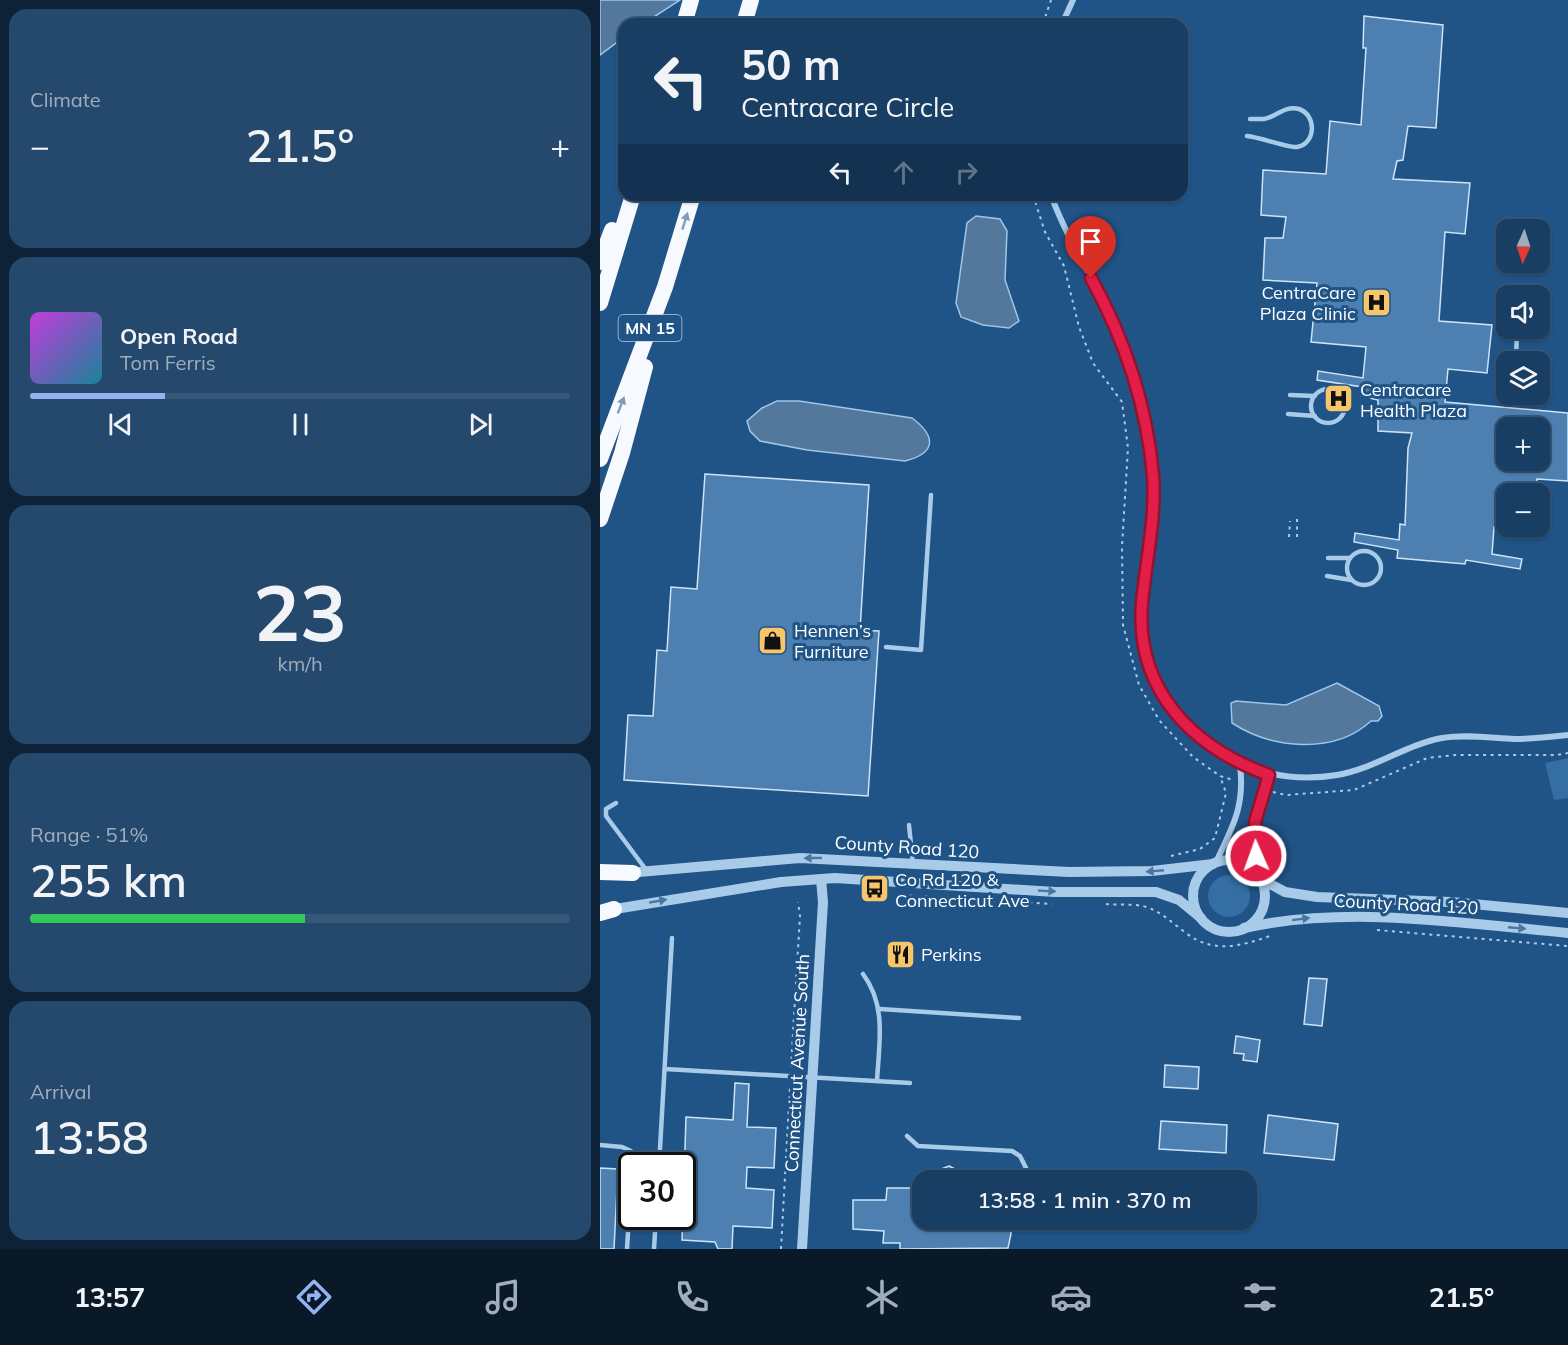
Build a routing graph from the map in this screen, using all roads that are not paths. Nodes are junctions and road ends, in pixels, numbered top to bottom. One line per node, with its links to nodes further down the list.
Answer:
1 (691, 0): 3 (highway)
2 (1073, 0): 4 (street)
3 (686, 18)
4 (1065, 18)
5 (1250, 119): 6 (lane)
6 (1247, 136)
7 (623, 201): 11 (highway)
8 (631, 201): 13 (highway, MN 15)
9 (691, 201): 12 (highway, MN 15, one-way to 9)
10 (1053, 201): 27 (street)
11 (600, 262)
12 (668, 277): 18 (highway, MN 15, one-way to 12); 20 (highway)
13 (600, 303)
14 (1290, 394): 15 (lane)
15 (1315, 396): 17 (lane); 17 (lane)
16 (1288, 414): 17 (lane)
17 (1315, 417)
18 (600, 459)
19 (931, 495): 25 (lane)
20 (600, 519)
21 (1328, 558): 22 (lane)
22 (1350, 558): 24 (lane); 24 (lane)
23 (1327, 576): 24 (lane)
24 (1351, 580)
25 (886, 647)
26 (1568, 735): 28 (street)
27 (1240, 765): 28 (street); 31 (street)
28 (1269, 775): 35 (street)
29 (616, 803): 33 (lane)
30 (909, 825): 32 (lane)
31 (1215, 863): 32 (street, County Road 120, one-way to 32); 35 (street); 39 (street)
32 (912, 864): 33 (street, County Road 120, one-way to 33)
33 (640, 872): 34 (highway)
34 (600, 873)
35 (1260, 878): 38 (street, County Road 120); 40 (street)
36 (821, 879): 37 (street, County Road 120, one-way to 36); 39 (street, County Road 120, one-way to 39); 47 (street, Connecticut Avenue South)
37 (605, 911)
38 (1568, 913)
39 (1201, 918): 40 (street)
40 (1244, 928): 41 (street, County Road 120, one-way to 41)
41 (1568, 933)
42 (672, 938): 46 (lane)
43 (863, 974): 44 (lane)
44 (880, 1009): 45 (lane); 48 (lane)
45 (1019, 1018)
46 (664, 1069): 47 (lane); 53 (lane)
47 (813, 1078): 48 (lane); 59 (street, Connecticut Avenue South)
48 (877, 1081): 49 (lane)
49 (910, 1083)
50 (907, 1136): 54 (lane)
51 (600, 1145): 52 (lane)
52 (631, 1152)
53 (660, 1152)
54 (1027, 1170)
55 (628, 1230): 57 (lane)
56 (655, 1230): 58 (lane)
57 (627, 1249)
58 (654, 1249)
59 (802, 1249)

